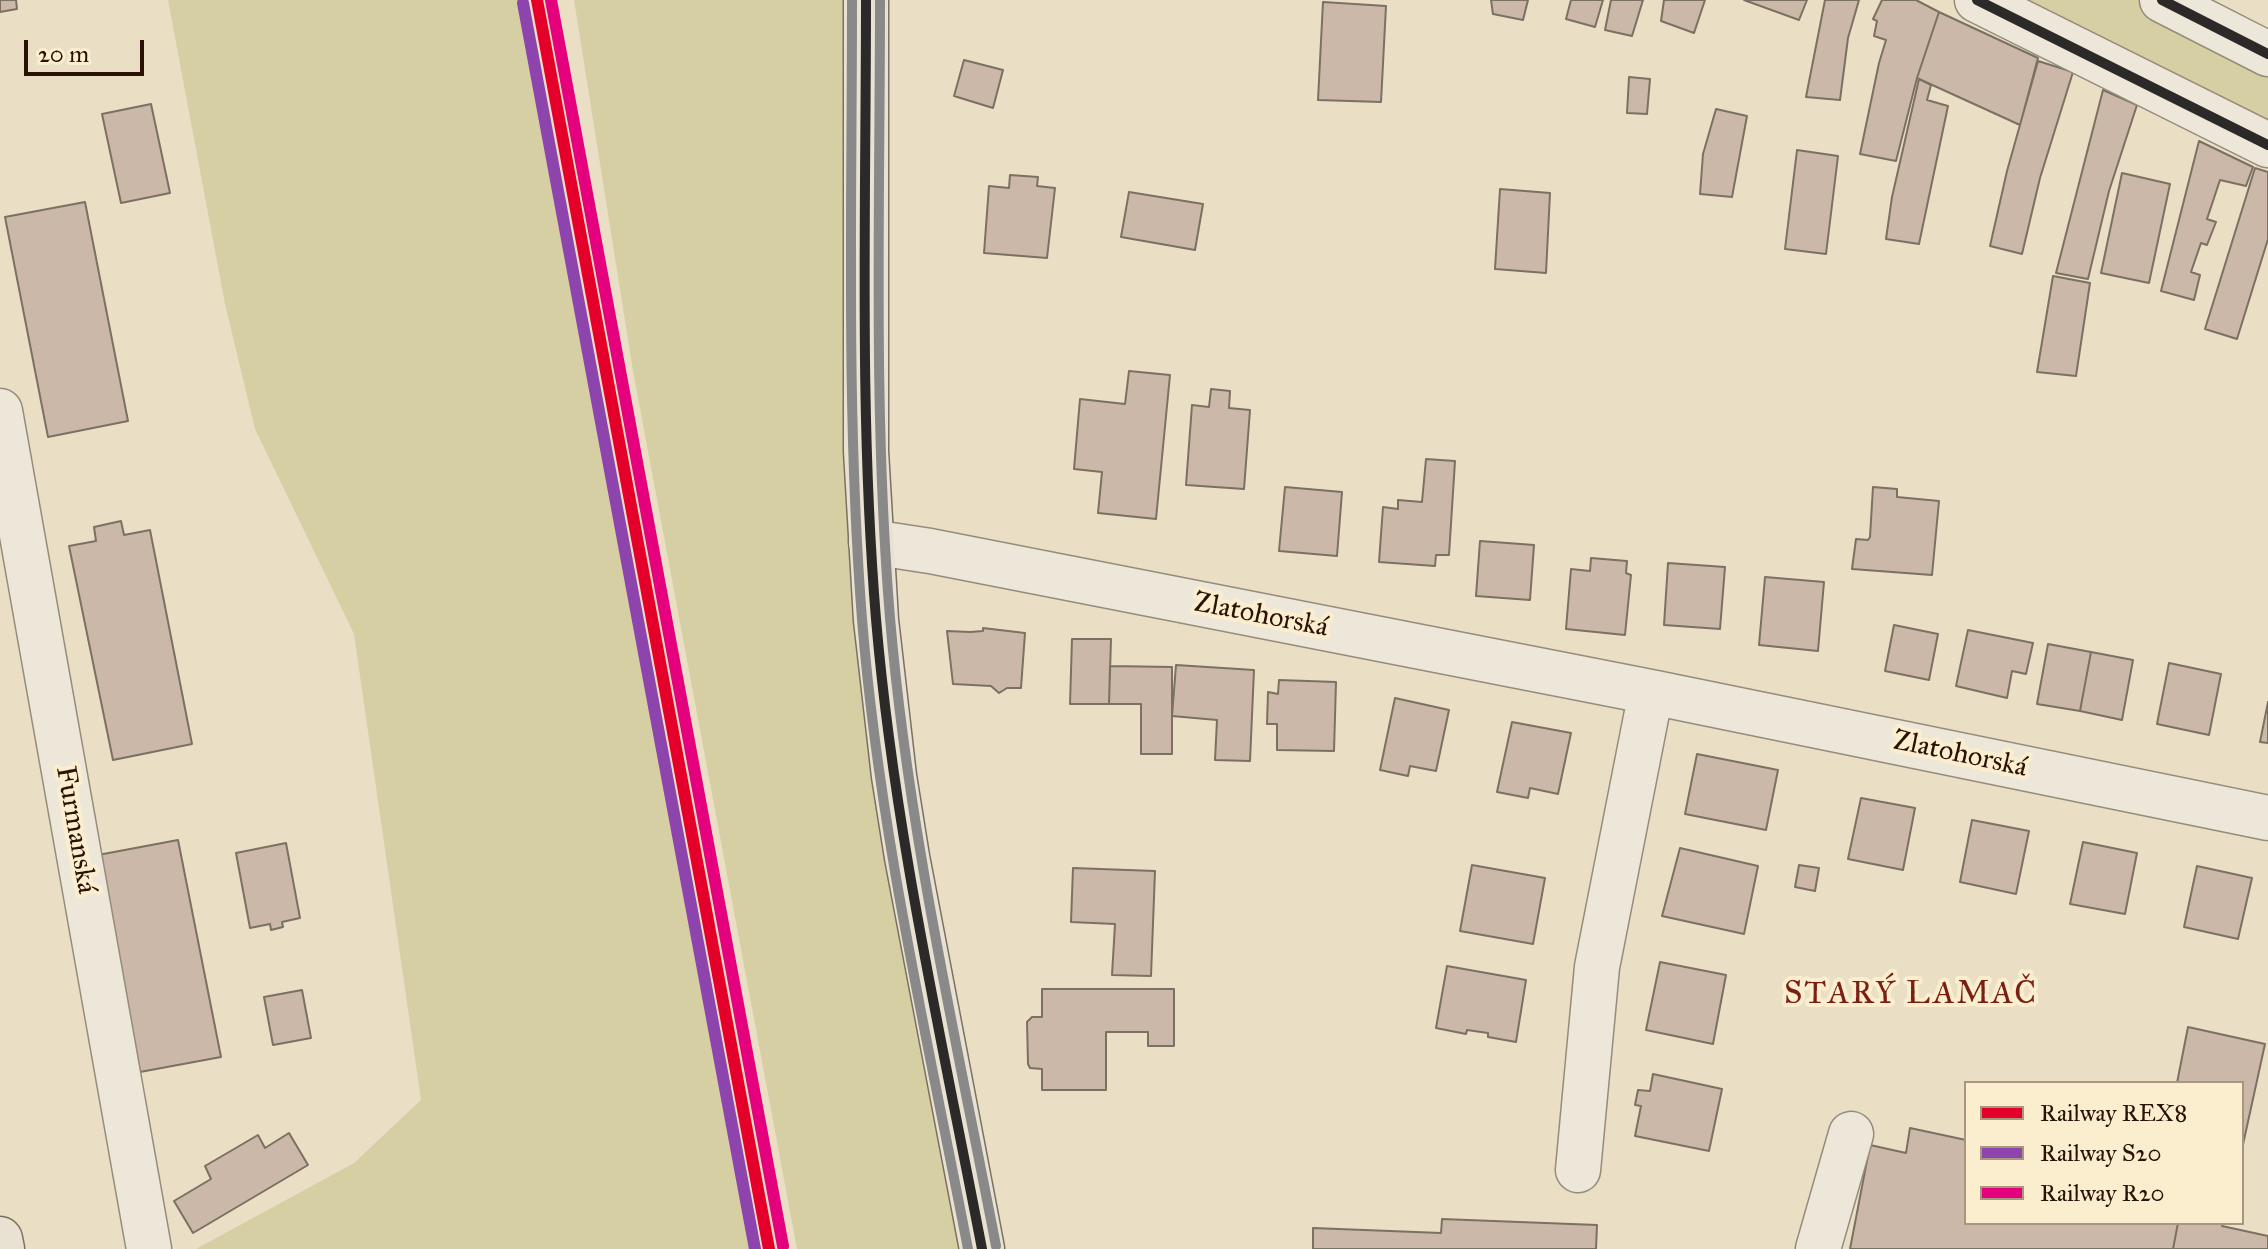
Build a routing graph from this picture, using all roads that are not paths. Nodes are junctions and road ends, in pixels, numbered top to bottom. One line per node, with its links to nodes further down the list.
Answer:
1 (866, 0): 7 (main road)
2 (1977, 0): 5 (street)
3 (2162, 0): 4 (street)
4 (2268, 54)
5 (2268, 145)
6 (0, 411): 14 (street, Furmanská)
7 (871, 542): 8 (street, Zlatohorská); 15 (main road)
8 (1651, 692): 9 (street, Zlatohorská); 11 (street)
9 (2268, 818)
10 (1851, 1134): 16 (street)
11 (1578, 1170)
12 (0, 1239): 13 (main road)
13 (2, 1249)
14 (149, 1249)
15 (982, 1249)
16 (1818, 1249)

